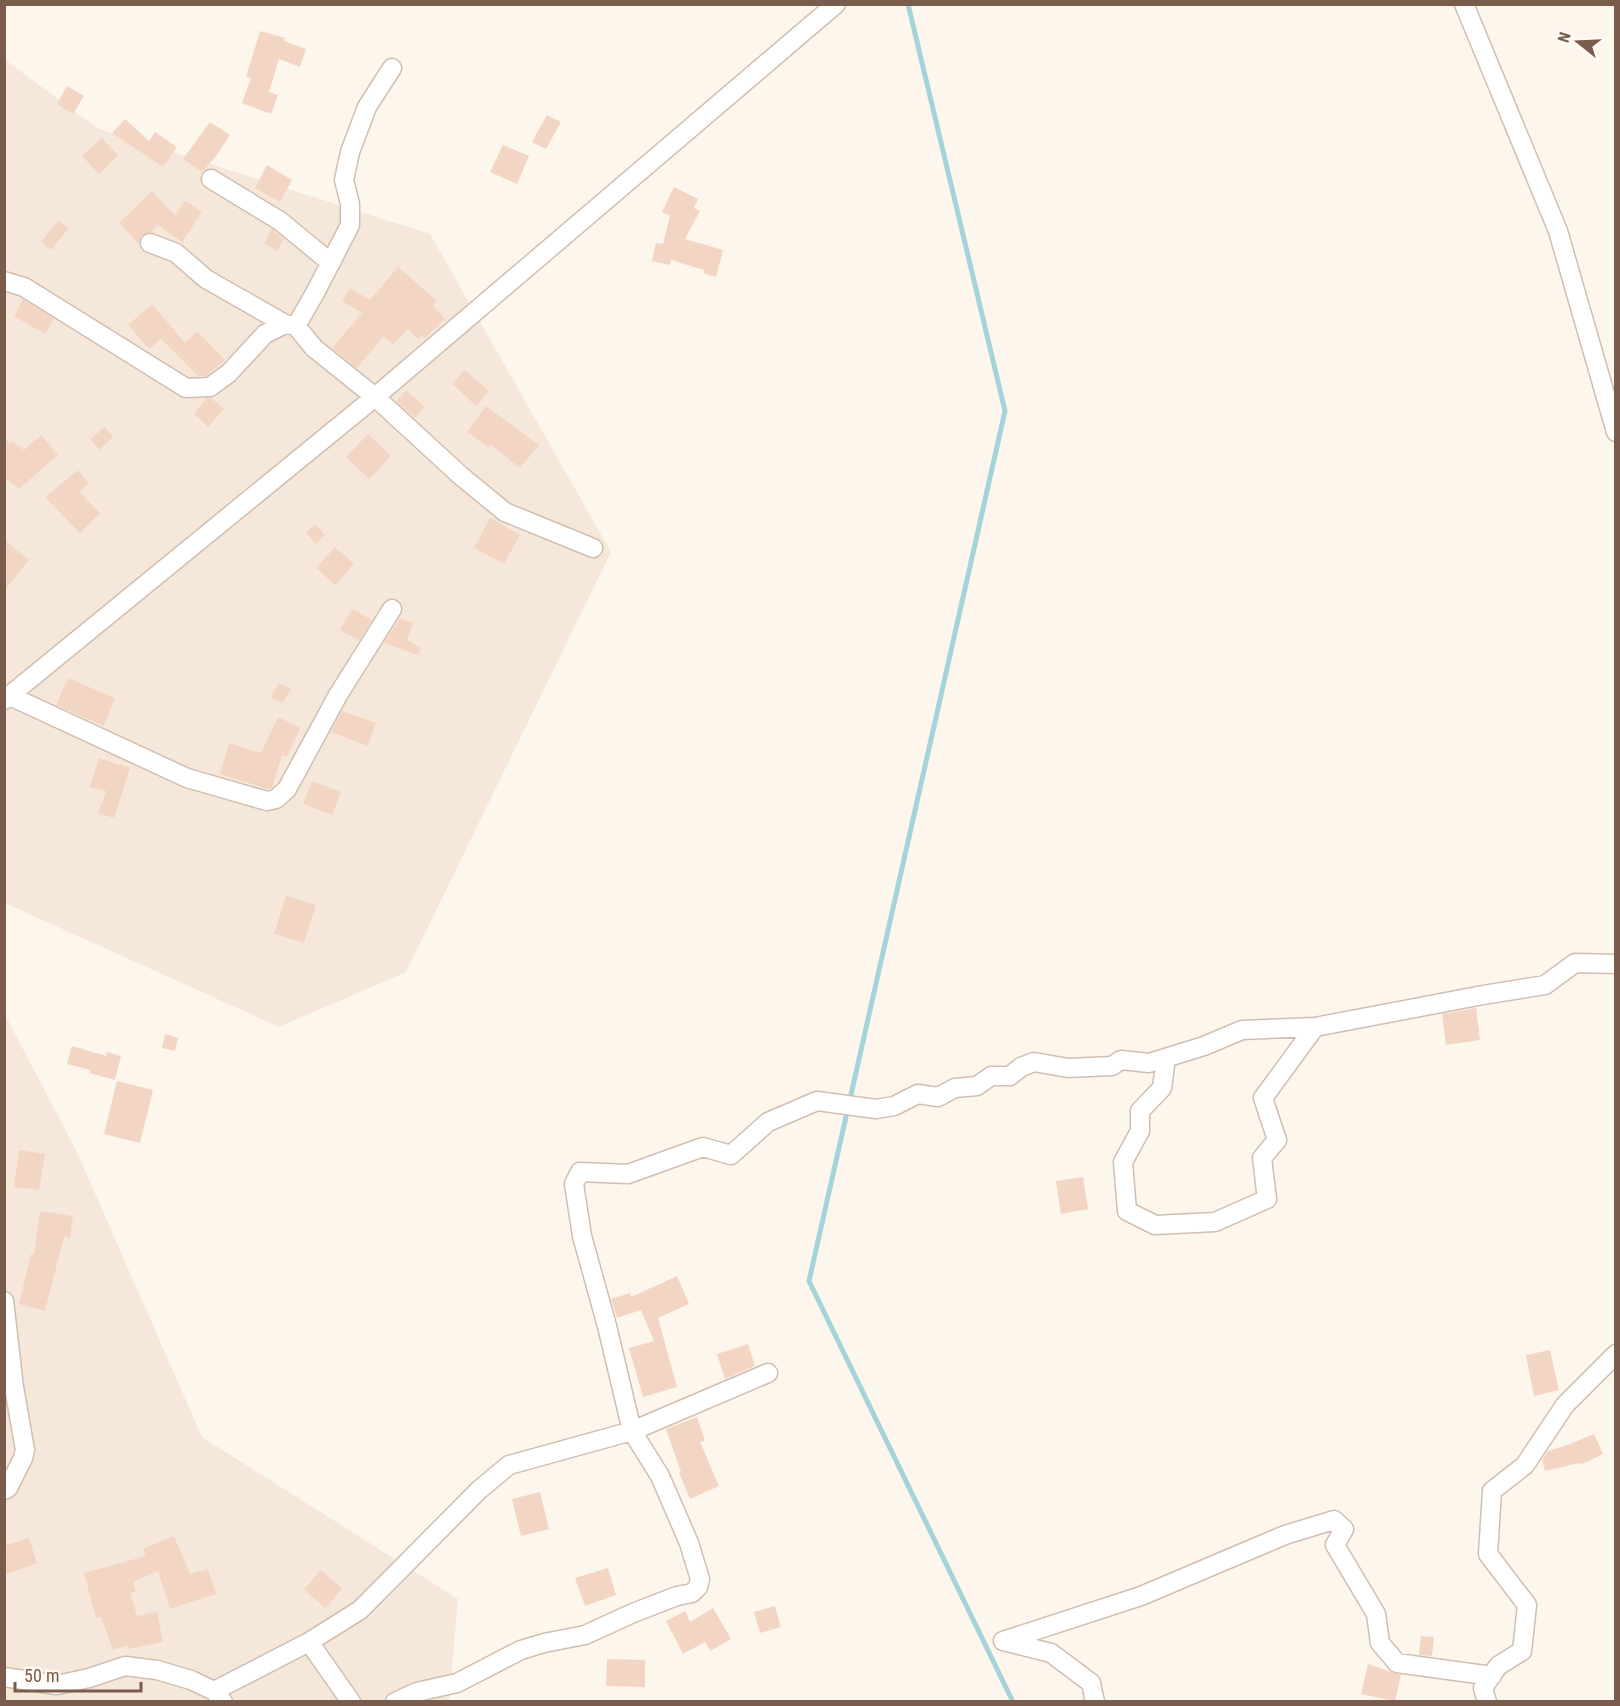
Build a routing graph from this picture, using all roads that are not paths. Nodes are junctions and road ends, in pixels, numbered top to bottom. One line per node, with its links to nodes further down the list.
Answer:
1 (836, 4): 9 (street)
2 (1464, 4): 10 (street)
3 (392, 68): 6 (street)
4 (211, 178): 6 (street)
5 (150, 243): 8 (street)
6 (331, 263): 8 (street)
7 (4, 281): 8 (street)
8 (290, 325): 9 (street)
9 (375, 397): 11 (street); 13 (street)
10 (1616, 432)
11 (593, 548)
12 (392, 609): 13 (street)
13 (7, 698)
14 (1616, 964): 15 (street)
15 (1315, 1027): 16 (street); 16 (street)
16 (1166, 1058): 20 (street)
17 (4, 1301): 21 (street)
18 (1616, 1354): 23 (street)
19 (768, 1373): 20 (street)
20 (632, 1431): 22 (street); 28 (street)
21 (4, 1490)
22 (309, 1642): 25 (street); 27 (street)
23 (1492, 1676): 26 (street); 29 (street)
24 (4, 1677): 25 (street)
25 (218, 1696)
26 (1483, 1700)
27 (351, 1701)
28 (395, 1701)
29 (1095, 1701)

